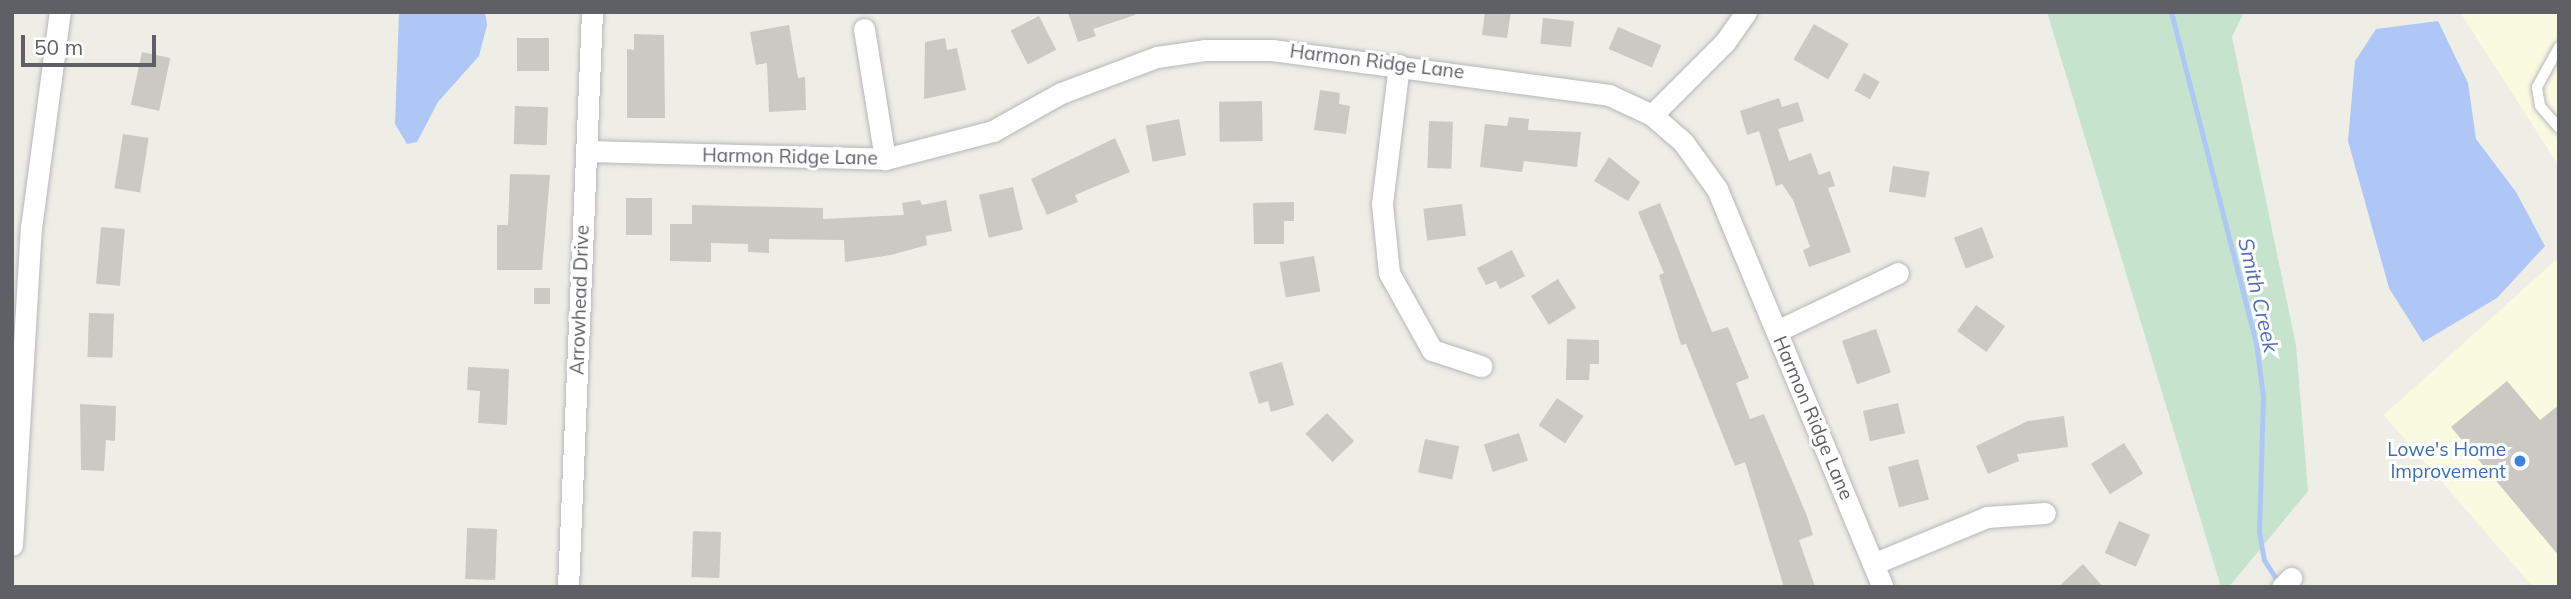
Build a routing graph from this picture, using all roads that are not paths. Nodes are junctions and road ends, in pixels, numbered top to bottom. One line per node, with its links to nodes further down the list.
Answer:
1 (60, 12): 11 (street)
2 (592, 12): 9 (street, Arrowhead Drive)
3 (1746, 12): 7 (street)
4 (864, 29): 10 (street)
5 (2559, 47): 8 (lane)
6 (1399, 65): 7 (street, Harmon Ridge Lane); 10 (street, Harmon Ridge Lane); 14 (street)
7 (1651, 115): 13 (street, Harmon Ridge Lane)
8 (2559, 128)
9 (586, 151): 10 (street, Harmon Ridge Lane); 18 (street, Arrowhead Drive)
10 (885, 159)
11 (22, 228): 16 (street)
12 (1898, 273): 13 (street)
13 (1777, 331): 17 (street, Harmon Ridge Lane)
14 (1481, 366)
15 (2045, 513): 17 (street)
16 (12, 545)
17 (1874, 564): 19 (street, Harmon Ridge Lane)
18 (568, 587)
19 (1883, 587)

